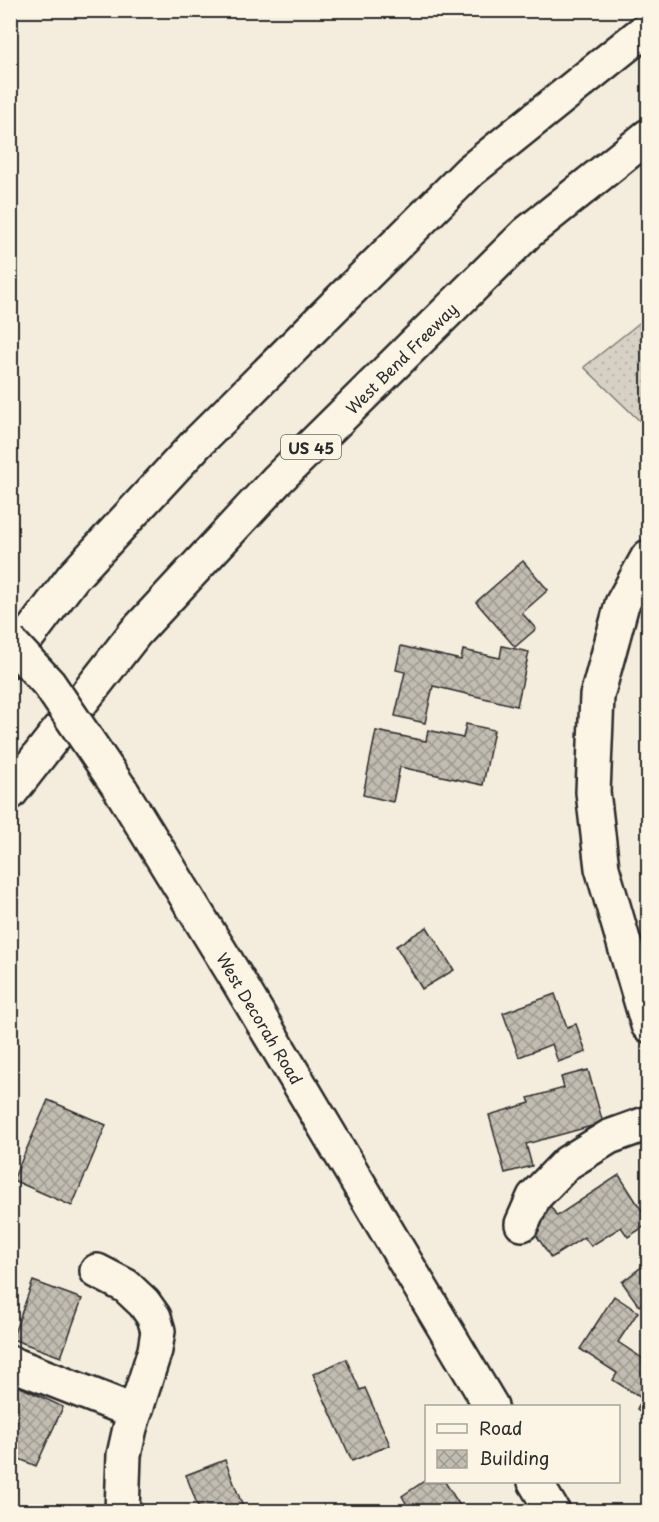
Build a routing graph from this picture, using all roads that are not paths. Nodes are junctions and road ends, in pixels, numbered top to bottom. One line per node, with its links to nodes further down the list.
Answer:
1 (648, 28): 5 (main road)
2 (648, 136): 6 (main road, West Bend Freeway / US 45)
3 (648, 556): 7 (main road)
4 (10, 642): 12 (main road, West Decorah Road, bridge)
5 (10, 660)
6 (10, 793)
7 (648, 1025)
8 (648, 1123): 9 (main road)
9 (522, 1224)
10 (97, 1271): 13 (main road)
11 (10, 1362): 13 (main road)
12 (490, 1405)
13 (135, 1412): 15 (main road)
14 (536, 1483): 16 (main road)
15 (123, 1512)
16 (553, 1512)

